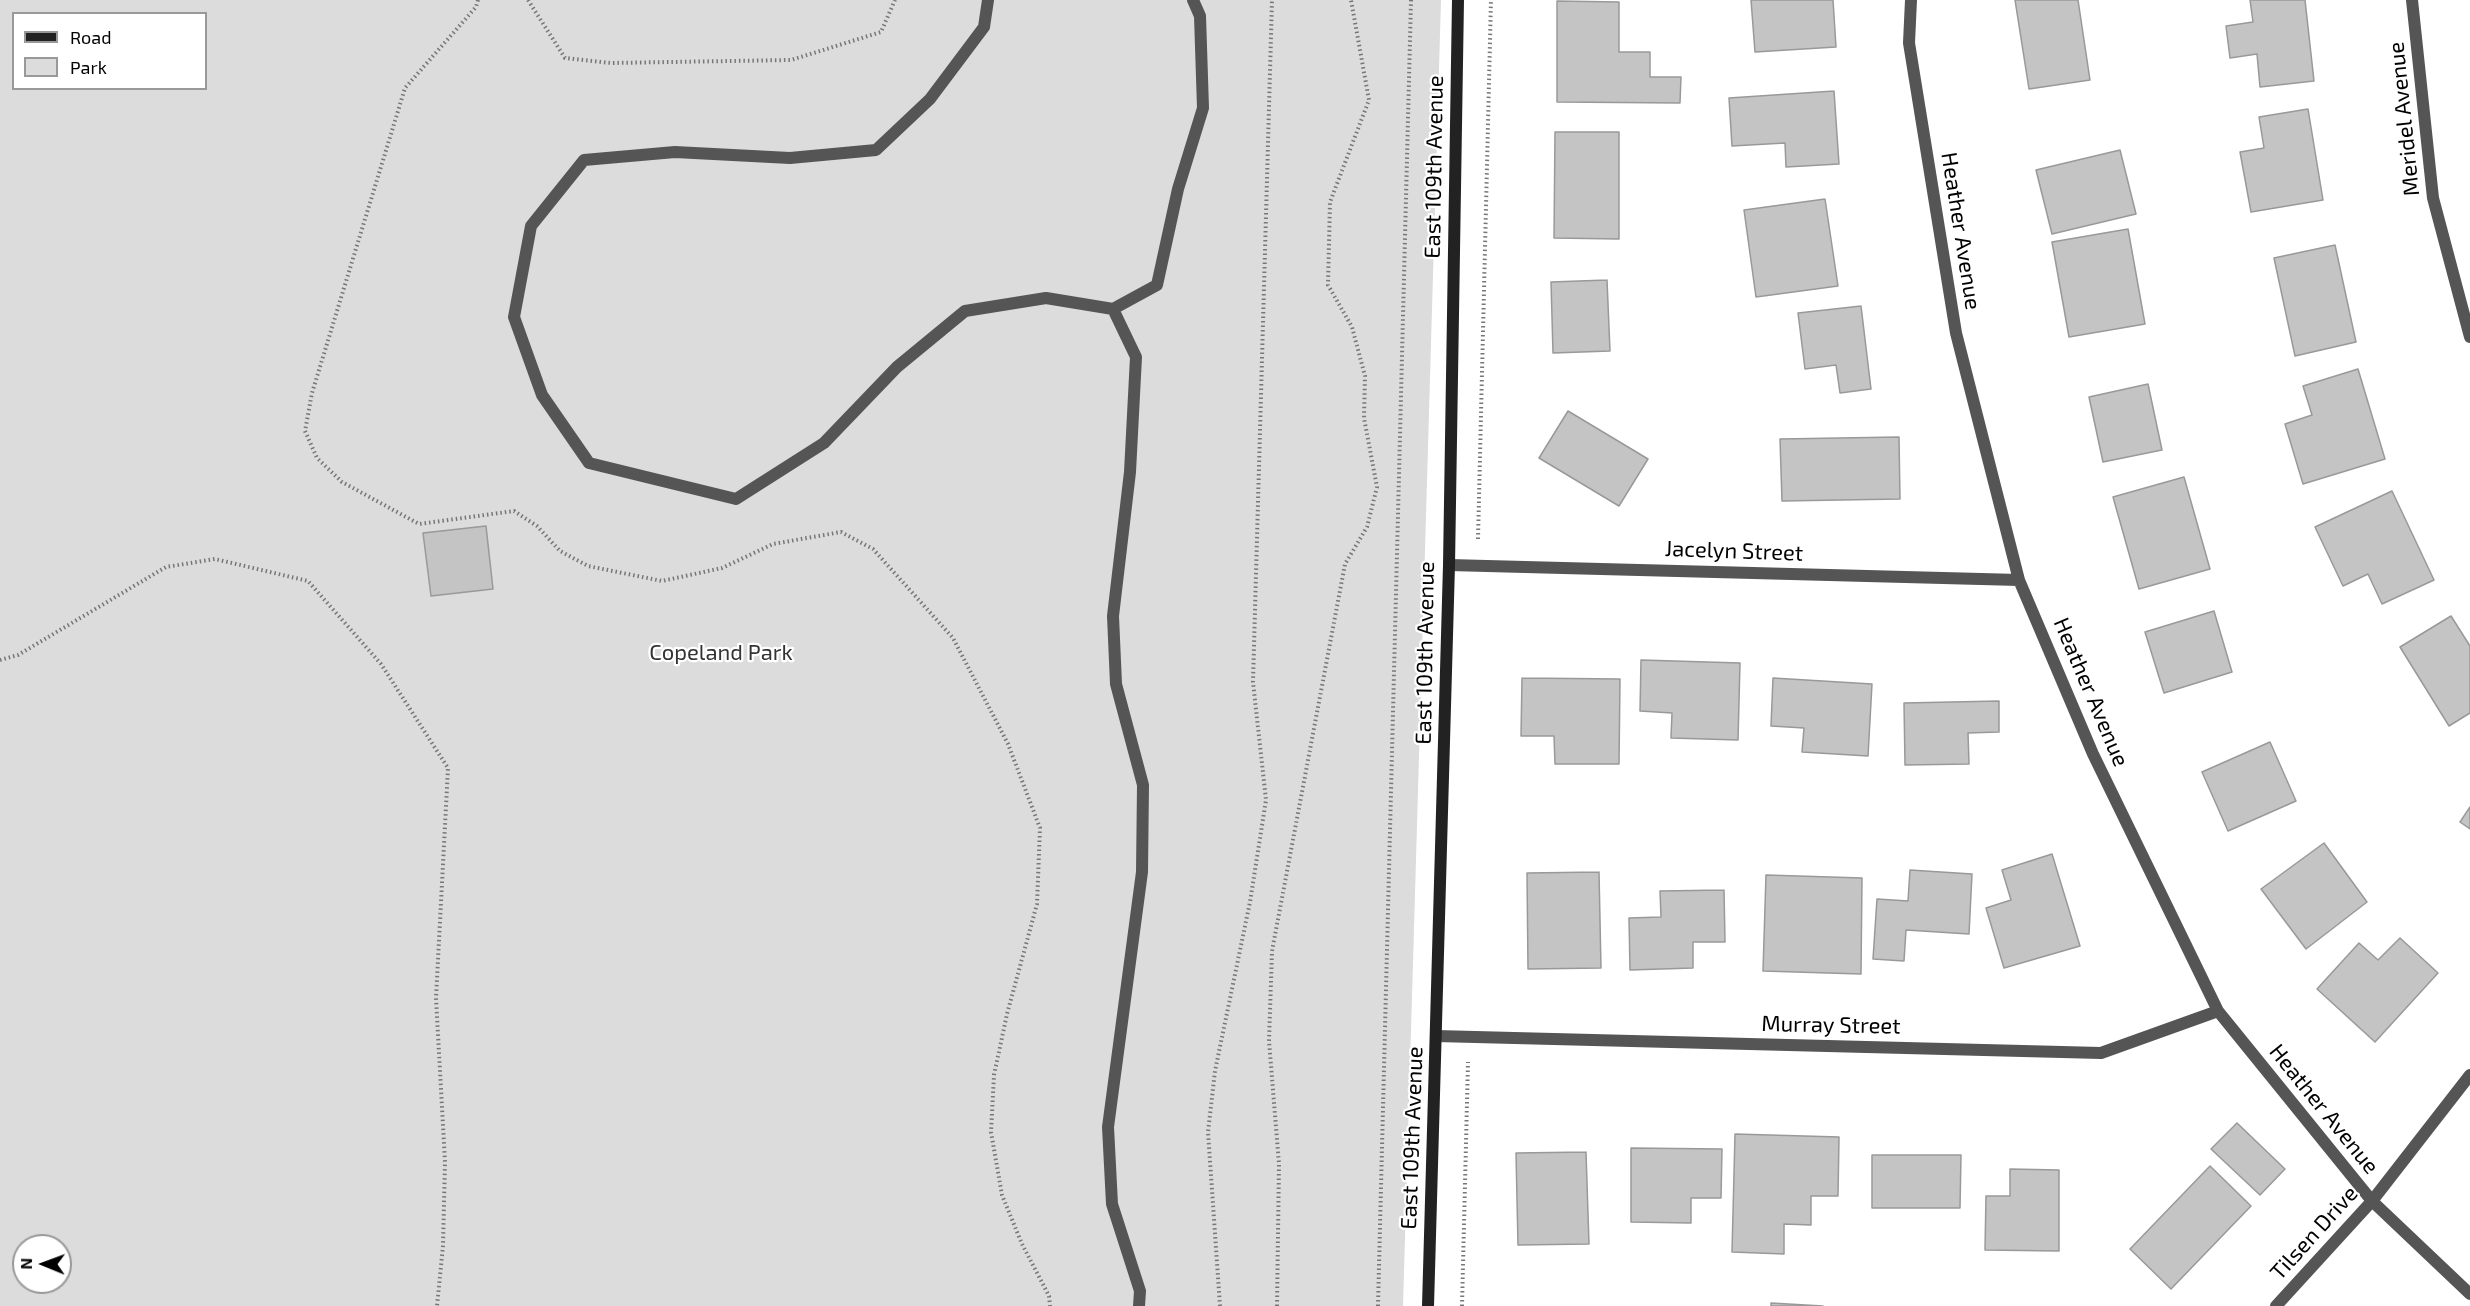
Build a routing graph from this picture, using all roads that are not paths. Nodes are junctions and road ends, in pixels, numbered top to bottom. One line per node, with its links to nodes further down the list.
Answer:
1 (988, 0): 6 (street)
2 (1193, 0): 6 (street)
3 (1458, 0): 8 (street, East 109th Avenue)
4 (1911, 0): 9 (street, Heather Avenue)
5 (2412, 0): 7 (street, Meridel Avenue)
6 (1113, 309): 15 (street)
7 (2470, 337)
8 (1449, 565): 9 (street, Jacelyn Street); 11 (street, East 109th Avenue)
9 (2019, 580): 10 (street, Heather Avenue)
10 (2218, 1011): 11 (street, Murray Street); 13 (street, Heather Avenue)
11 (1436, 1036): 16 (street, East 109th Avenue)
12 (2470, 1075): 13 (street, Tilsen Drive)
13 (2372, 1202): 14 (street, Heather Avenue); 17 (street, Tilsen Drive)
14 (2470, 1294)
15 (1139, 1306)
16 (1428, 1306)
17 (2276, 1306)

